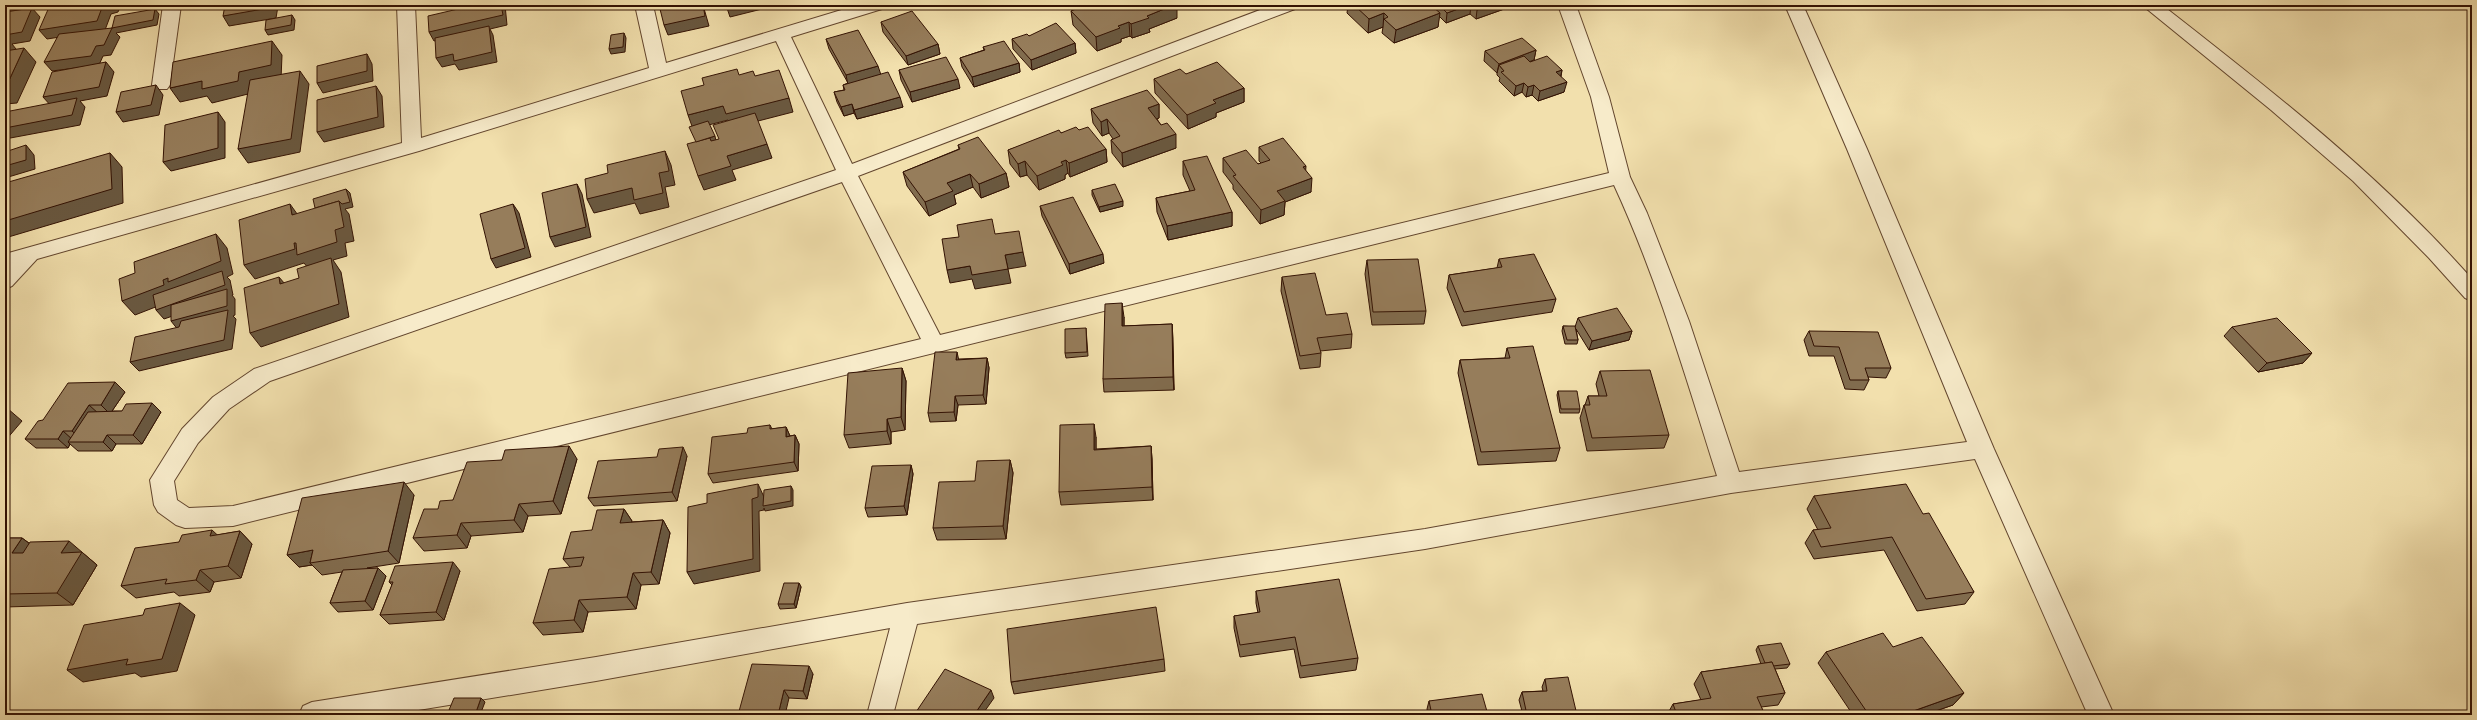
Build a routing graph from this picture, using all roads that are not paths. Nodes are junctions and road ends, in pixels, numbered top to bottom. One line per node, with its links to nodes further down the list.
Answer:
1 (172, 5): 11 (street)
2 (406, 5): 12 (street)
3 (644, 5): 10 (street)
4 (876, 5): 9 (street)
5 (1289, 5): 13 (street)
6 (1567, 5): 14 (street)
7 (1794, 5): 20 (street)
8 (2151, 5): 18 (street)
9 (781, 34): 10 (street); 13 (street)
10 (659, 72): 12 (street)
11 (161, 85)
12 (412, 147): 15 (street)
13 (847, 173): 19 (street); 19 (street)
14 (1620, 177): 19 (street); 21 (street)
15 (30, 254): 16 (street); 17 (street)
16 (5, 261)
17 (5, 280)
18 (2472, 293)
19 (934, 344)
20 (1982, 449): 21 (street); 25 (street)
21 (1731, 483): 22 (street)
22 (907, 614): 23 (street); 24 (street)
23 (312, 715)
24 (880, 715)
25 (2101, 715)

